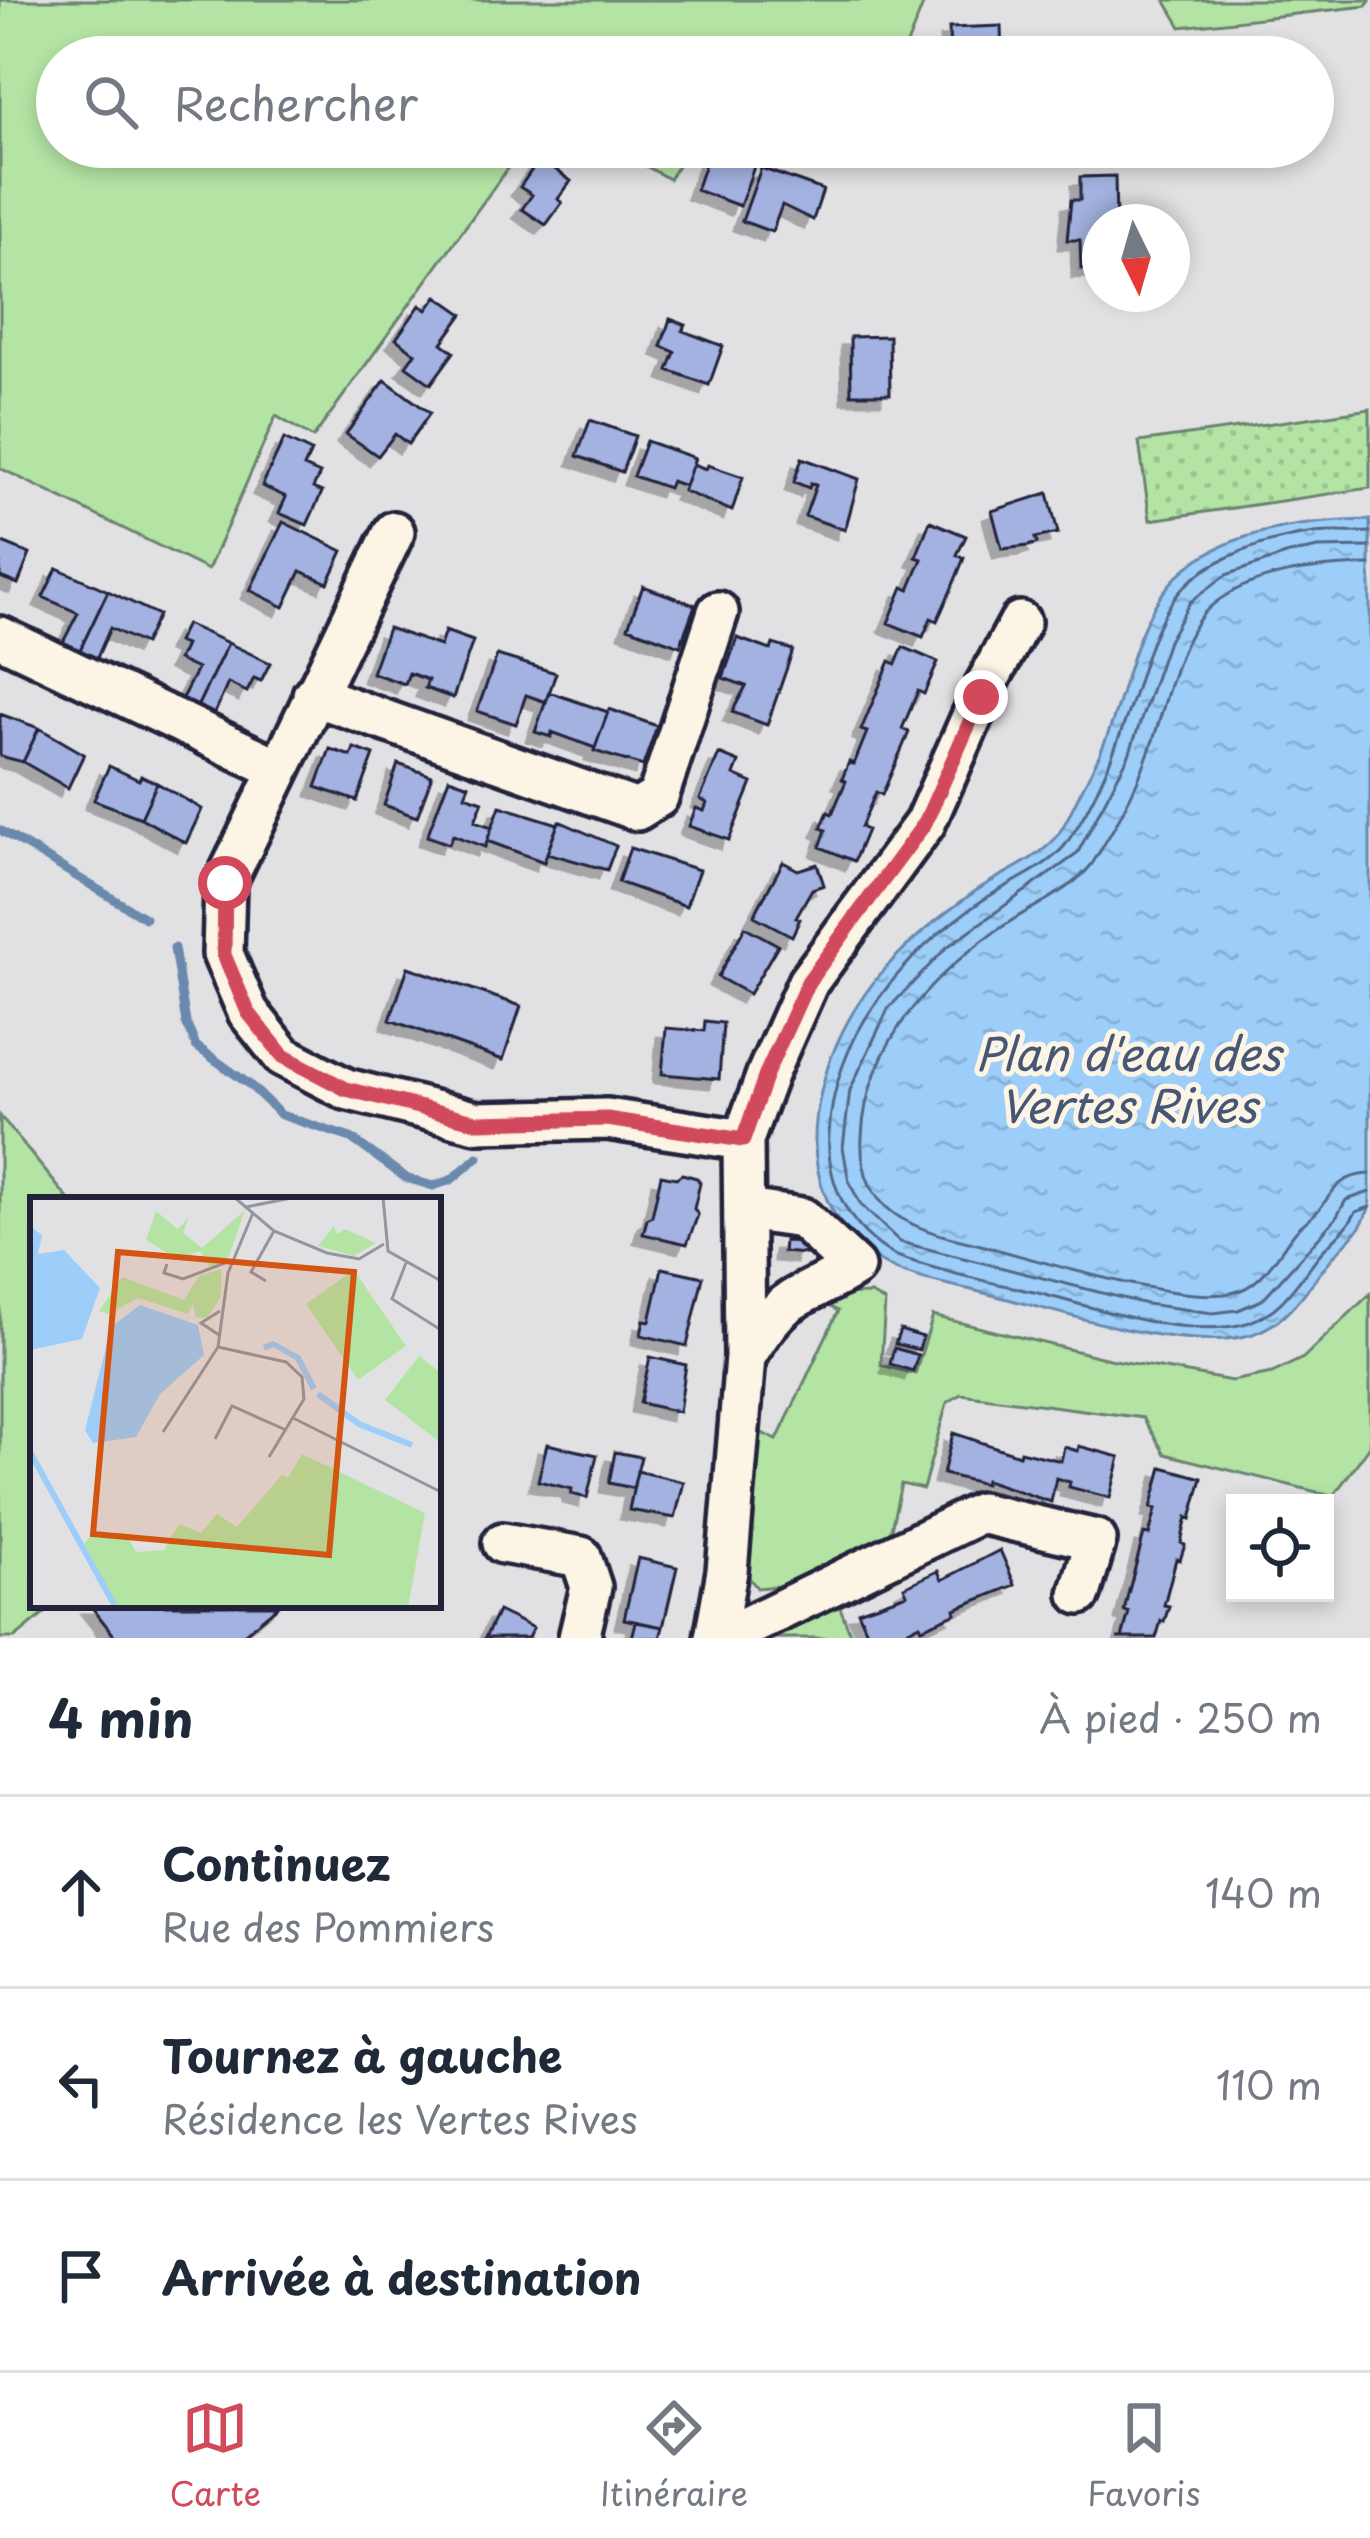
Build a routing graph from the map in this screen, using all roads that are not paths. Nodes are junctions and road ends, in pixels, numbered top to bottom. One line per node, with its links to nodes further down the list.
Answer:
1 (394, 532): 5 (street)
2 (718, 612): 5 (street)
3 (1020, 622): 7 (street)
4 (0, 637): 6 (street)
5 (313, 695): 6 (street)
6 (279, 769): 7 (street)
7 (743, 1140): 8 (street)
8 (745, 1210): 9 (street); 9 (street)
9 (745, 1358): 13 (street)
10 (503, 1543): 12 (street)
11 (1080, 1594): 13 (street)
12 (579, 1638)
13 (719, 1638)

